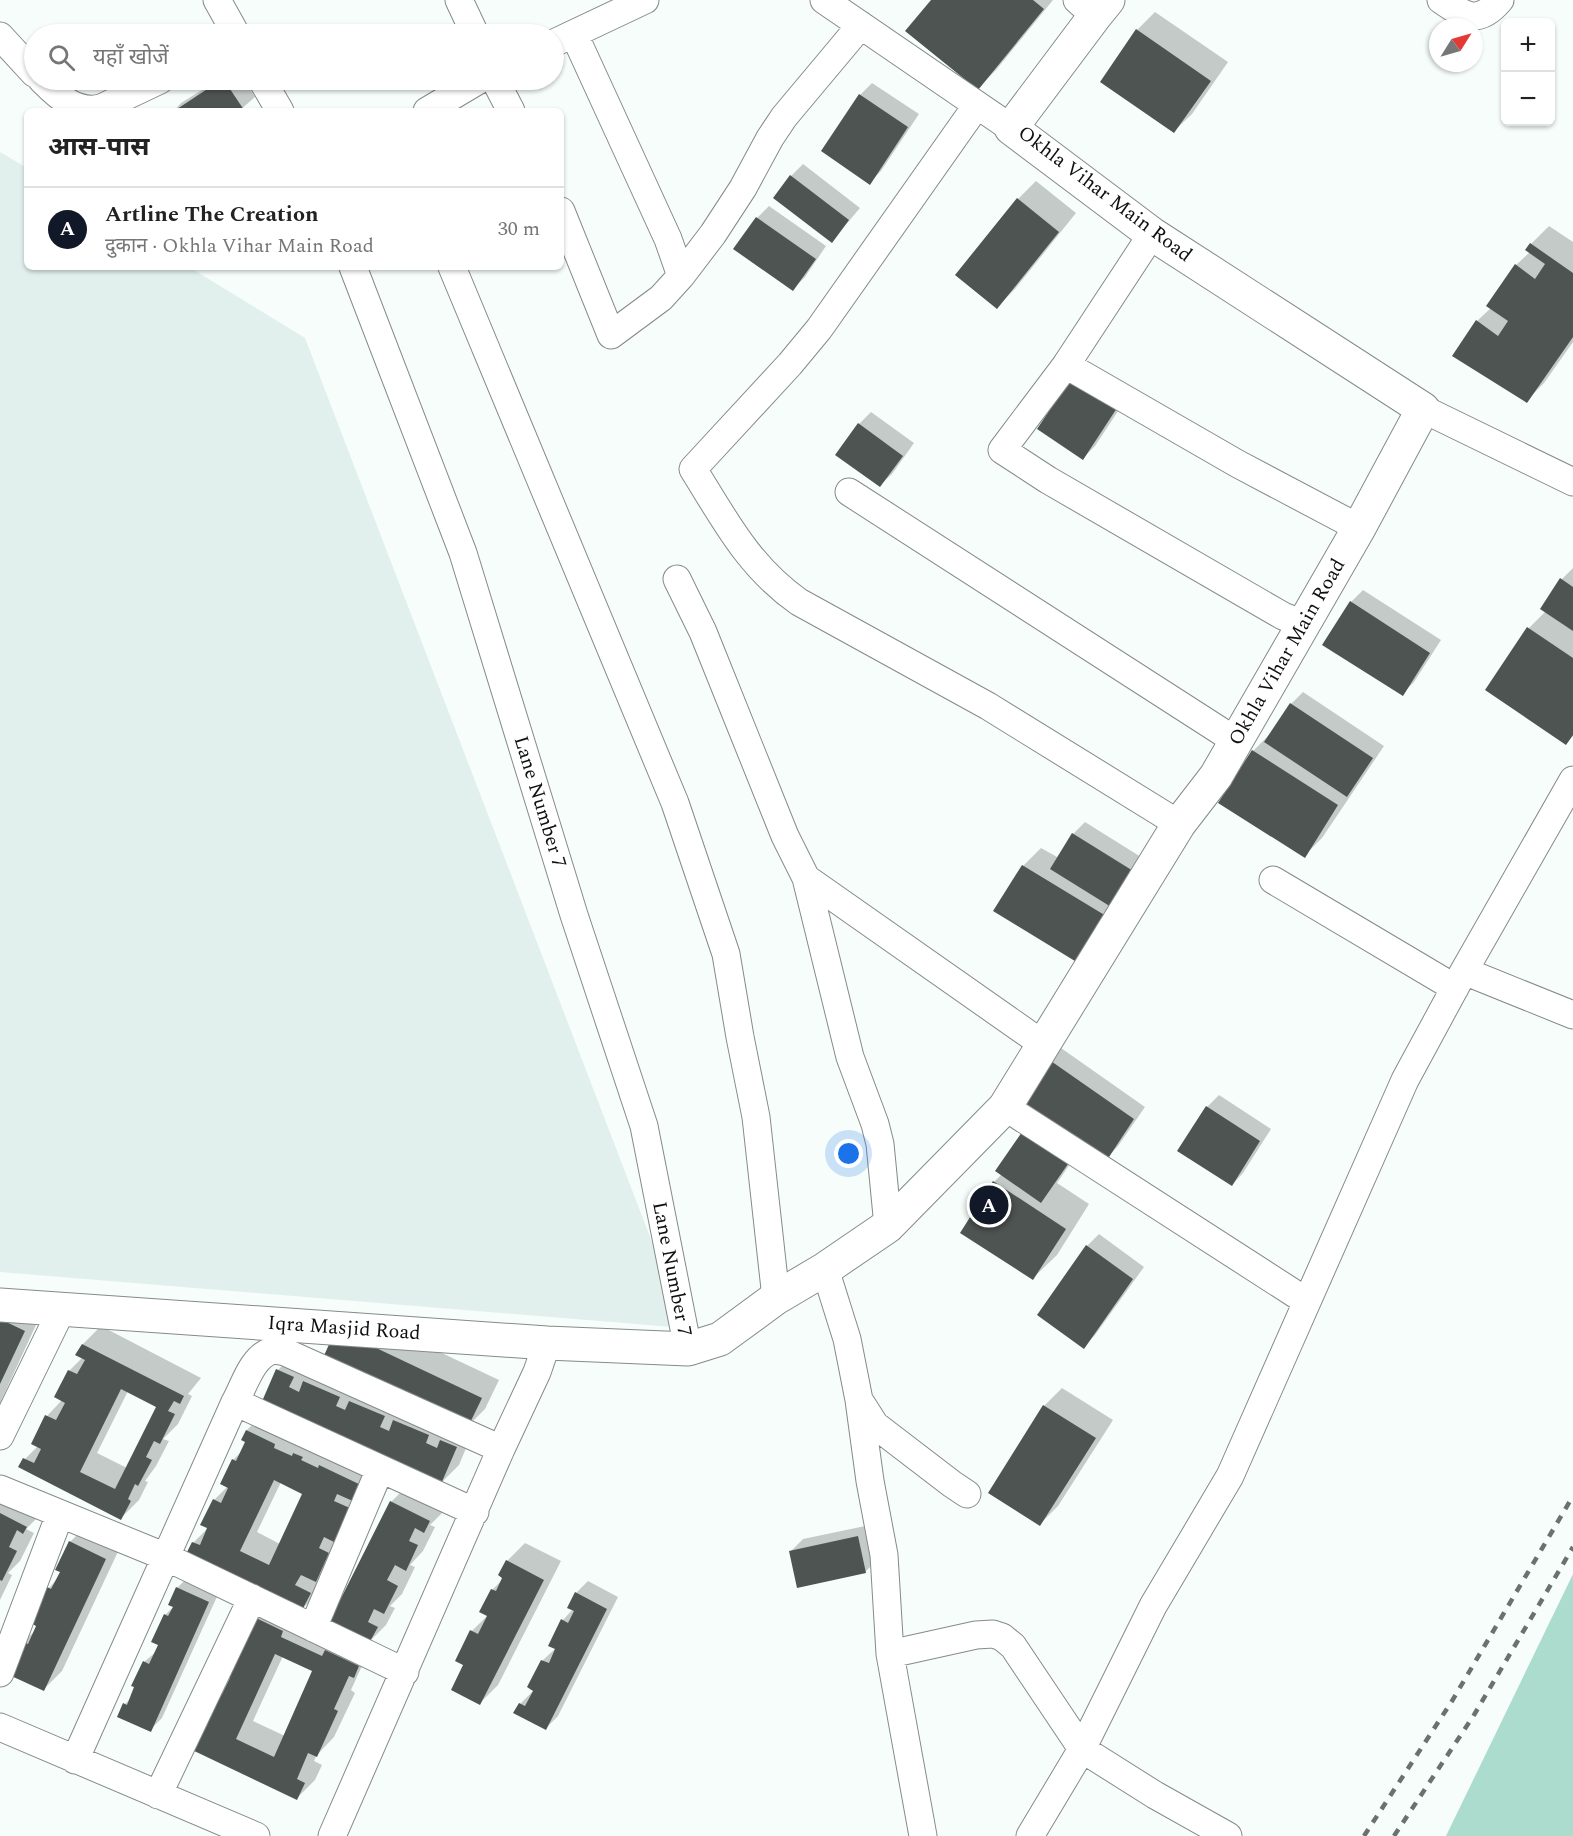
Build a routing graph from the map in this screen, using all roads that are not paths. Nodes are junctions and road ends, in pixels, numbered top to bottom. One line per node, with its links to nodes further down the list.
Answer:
1 (217, 0): 8 (street)
2 (459, 0): 9 (street)
3 (645, 0): 12 (street)
4 (824, 0): 10 (street)
5 (1441, 0): 6 (street)
6 (1500, 0)
7 (1093, 5): 25 (street, Okhla Vihar Main Road)
8 (230, 24)
9 (470, 24)
10 (861, 25): 19 (street); 30 (street)
11 (0, 36): 13 (street)
12 (564, 39): 30 (street)
13 (24, 62)
14 (53, 90): 20 (street)
15 (139, 90): 21 (street)
16 (268, 90): 22 (street)
17 (462, 90): 23 (street)
18 (500, 90): 24 (street)
19 (977, 105): 25 (street); 40 (street)
20 (80, 108)
21 (101, 108)
22 (278, 108)
23 (432, 108)
24 (509, 108)
25 (1011, 128): 27 (street, Okhla Vihar Main Road)
26 (564, 218): 30 (street)
27 (1152, 234): 31 (street); 32 (street, Okhla Vihar Main Road)
28 (354, 270): 54 (street, Lane Number 7)
29 (453, 270): 49 (street)
30 (681, 276)
31 (1066, 365): 35 (street); 37 (street)
32 (1423, 409): 33 (street); 35 (street, Okhla Vihar Main Road)
33 (1573, 482)
34 (849, 492): 38 (street)
35 (1359, 528): 37 (street, Okhla Vihar Main Road)
36 (678, 579): 41 (street)
37 (1303, 624): 38 (street, Okhla Vihar Main Road)
38 (1236, 741): 40 (street, Okhla Vihar Main Road)
39 (1573, 780): 43 (street)
40 (1179, 824): 45 (street, Okhla Vihar Main Road)
41 (806, 878): 45 (street); 47 (street)
42 (1274, 880): 43 (street)
43 (1460, 980): 44 (street); 50 (street)
44 (1573, 1015)
45 (1044, 1045): 46 (street, Okhla Vihar Main Road)
46 (1005, 1107): 47 (street, Okhla Vihar Main Road); 50 (street)
47 (888, 1226): 48 (street, Okhla Vihar Main Road)
48 (825, 1269): 49 (street, Okhla Vihar Main Road); 55 (street)
49 (776, 1298): 54 (street, Okhla Vihar Main Road)
50 (1306, 1301): 71 (street)
51 (0, 1305): 52 (street, Iqra Masjid Road)
52 (62, 1309): 53 (street, Iqra Masjid Road); 57 (street)
53 (547, 1343): 54 (street, Iqra Masjid Road); 58 (street)
54 (688, 1349)
55 (859, 1400): 61 (street); 67 (street)
56 (236, 1402): 58 (street); 59 (street); 64 (street)
57 (0, 1436)
58 (501, 1449): 62 (street)
59 (380, 1469): 62 (street); 66 (street)
60 (0, 1489): 63 (street)
61 (968, 1494)
62 (475, 1512): 68 (street)
63 (60, 1514): 64 (street); 69 (street)
64 (166, 1557): 65 (street); 72 (street)
65 (252, 1598): 66 (street); 73 (street)
66 (314, 1628): 68 (street)
67 (890, 1654): 71 (street); 76 (street)
68 (405, 1672): 75 (street)
69 (0, 1673)
70 (0, 1727): 72 (street)
71 (1082, 1749): 77 (street); 78 (street)
72 (75, 1760): 73 (street)
73 (158, 1795): 74 (street)
74 (256, 1836)
75 (332, 1836)
76 (923, 1836)
77 (1030, 1836)
78 (1228, 1836)

